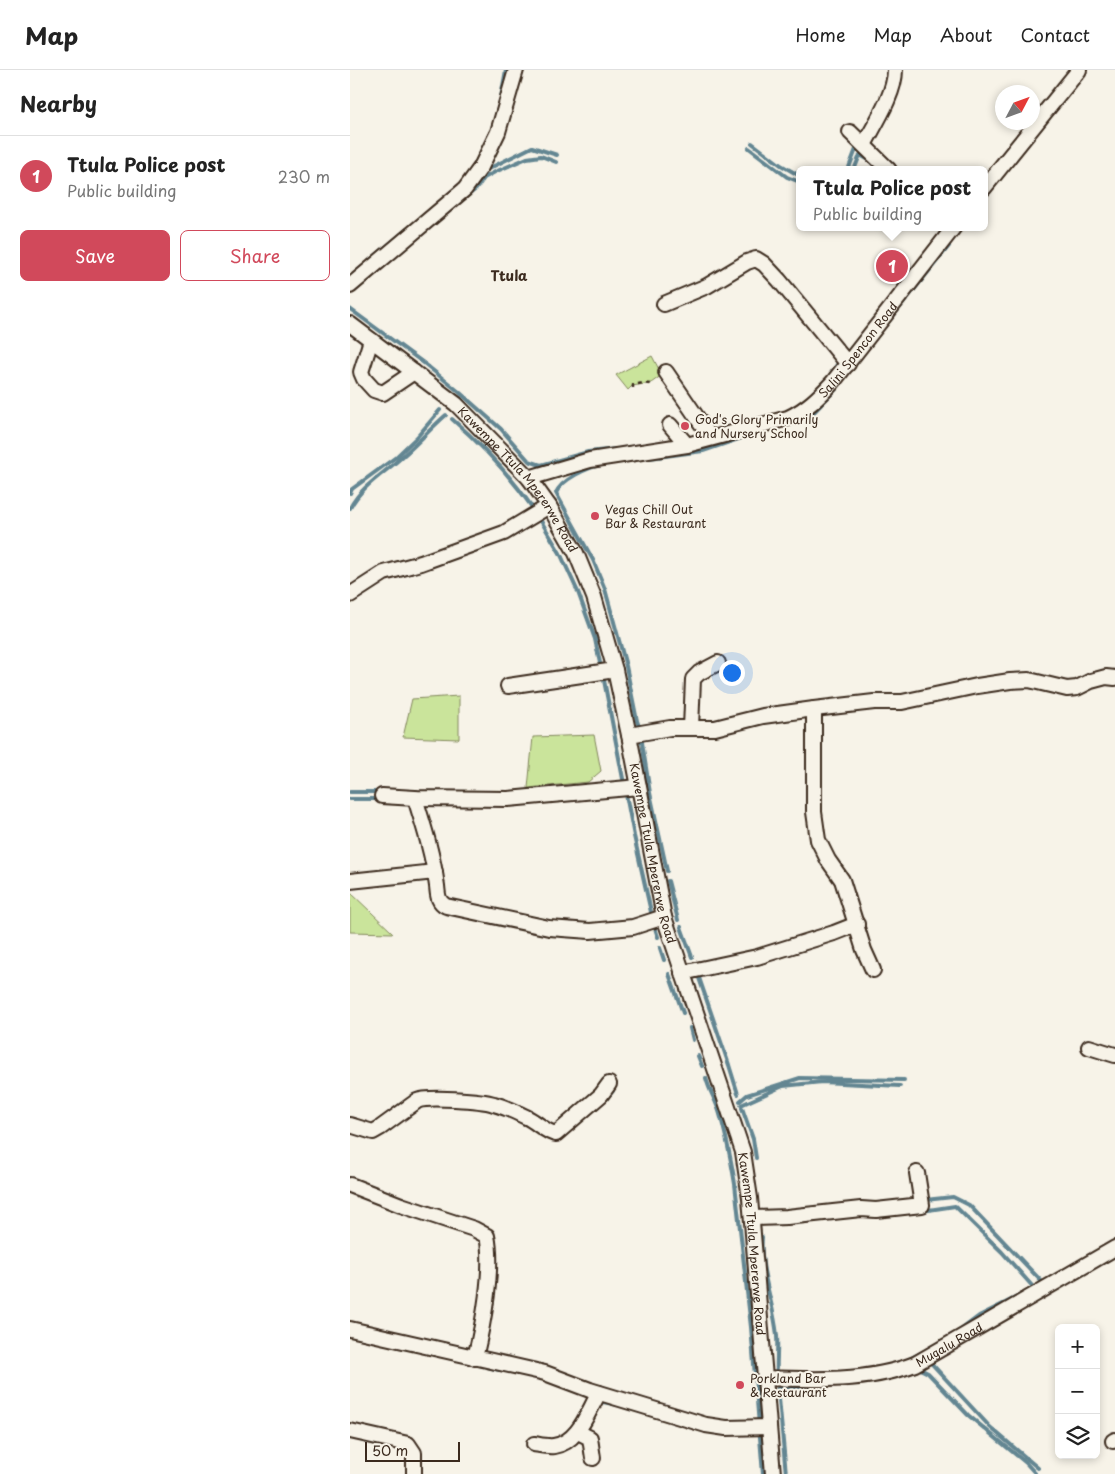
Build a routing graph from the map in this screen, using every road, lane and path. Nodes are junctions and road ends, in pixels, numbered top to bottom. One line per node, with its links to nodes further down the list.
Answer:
1 (516, 70): 9 (street)
2 (895, 70): 5 (street)
3 (1079, 70): 7 (street)
4 (850, 132): 5 (street)
5 (864, 145): 6 (street)
6 (885, 166)
7 (988, 183)
8 (948, 231): 13 (street, Salini Spencon Road)
9 (350, 286)
10 (664, 304): 13 (street)
11 (350, 324): 12 (street, Kawempe Ttula Mpererwe Road)
12 (371, 340): 14 (street, Kawempe Ttula Mpererwe Road); 14 (street)
13 (848, 364): 19 (street, Salini Spencon Road)
14 (414, 372): 21 (street, Kawempe Ttula Mpererwe Road)
15 (666, 372): 19 (street)
16 (650, 384): 17 (path)
17 (633, 388)
18 (670, 425): 20 (street)
19 (711, 438): 20 (street, Salini Spencon Road)
20 (687, 445): 21 (street, Salini Spencon Road)
21 (529, 478): 22 (street, Kawempe Ttula Mpererwe Road)
22 (548, 506): 23 (street); 25 (street, Kawempe Ttula Mpererwe Road)
23 (350, 594)
24 (718, 663): 29 (street)
25 (615, 670): 27 (street); 30 (street, Kawempe Ttula Mpererwe Road)
26 (1115, 678): 28 (street)
27 (508, 686)
28 (814, 709): 29 (street); 37 (street)
29 (691, 728): 30 (street)
30 (629, 734): 31 (street, Kawempe Ttula Mpererwe Road)
31 (639, 787): 33 (street); 36 (street, Kawempe Ttula Mpererwe Road)
32 (382, 796): 33 (street)
33 (414, 798): 34 (street)
34 (435, 872): 35 (street); 36 (street)
35 (350, 881)
36 (664, 917): 39 (street, Kawempe Ttula Mpererwe Road)
37 (857, 924): 38 (street); 39 (street)
38 (873, 970)
39 (682, 973): 46 (street, Kawempe Ttula Mpererwe Road)
40 (1089, 1047): 41 (street)
41 (1115, 1055)
42 (609, 1084): 43 (street)
43 (350, 1125)
44 (916, 1173): 46 (street)
45 (350, 1185): 49 (street)
46 (752, 1218): 50 (street, Kawempe Ttula Mpererwe Road)
47 (1115, 1248): 50 (street, Mugalu Road)
48 (350, 1329): 49 (street)
49 (475, 1358): 51 (street)
50 (764, 1378): 52 (street, Kawempe Ttula Mpererwe Road)
51 (599, 1393): 52 (street); 54 (street)
52 (769, 1427): 58 (street, Kawempe Ttula Mpererwe Road)
53 (350, 1431): 57 (street)
54 (578, 1432): 55 (street); 56 (street)
55 (534, 1444)
56 (593, 1458)
57 (414, 1474)
58 (773, 1474)

